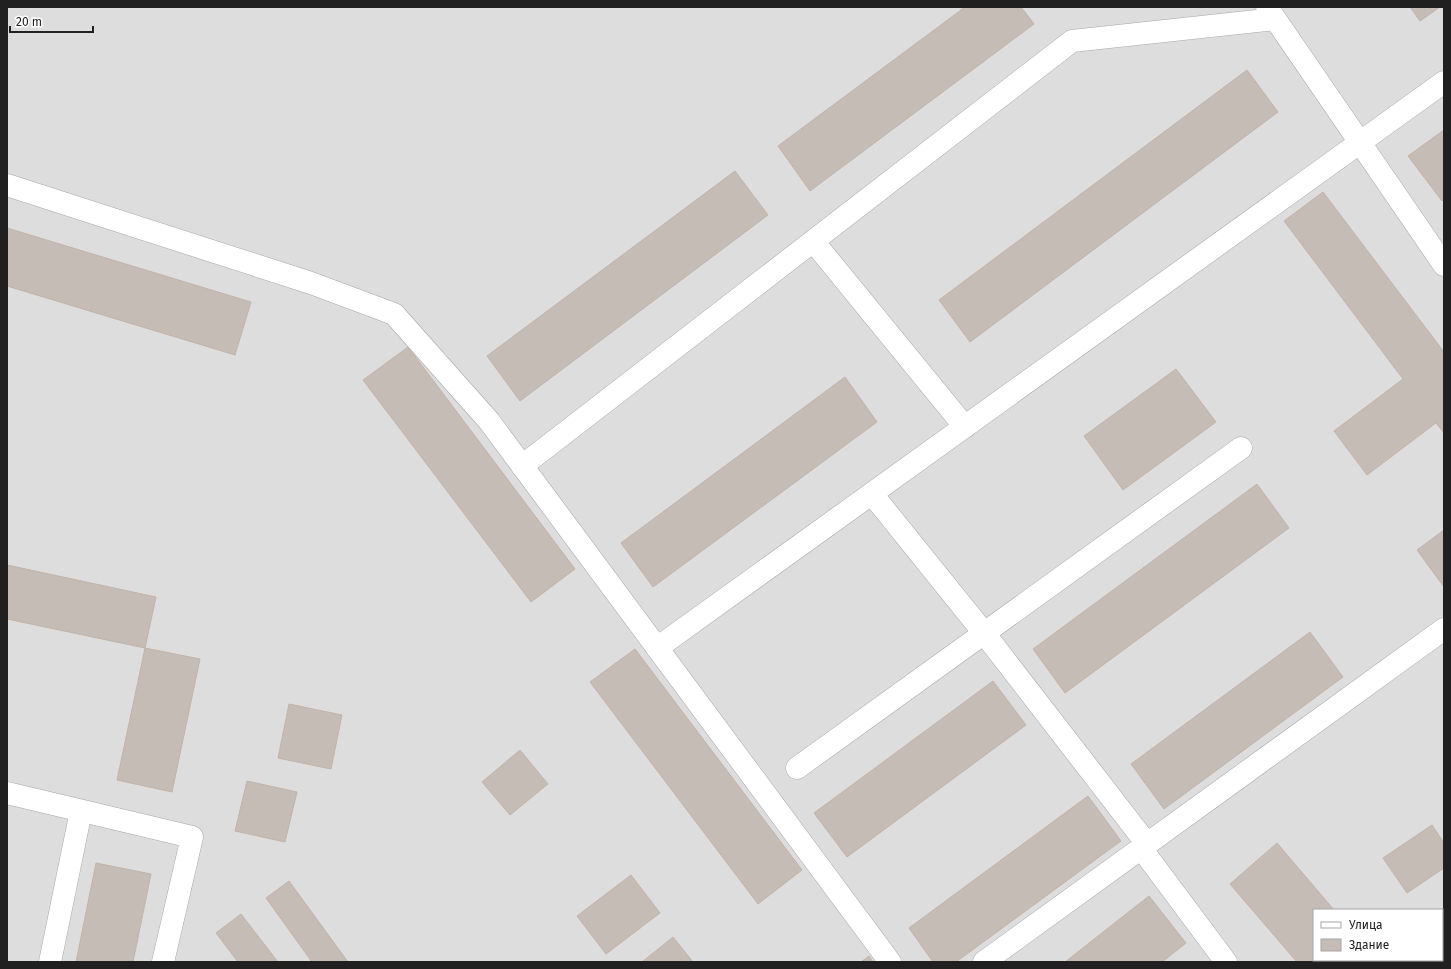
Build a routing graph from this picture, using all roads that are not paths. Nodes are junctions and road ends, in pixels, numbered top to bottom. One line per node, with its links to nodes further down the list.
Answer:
1 (1271, 13): 3 (lane); 5 (lane)
2 (1444, 82): 3 (lane)
3 (1360, 143): 6 (lane); 7 (lane)
4 (7, 185): 9 (lane)
5 (813, 241): 7 (lane); 9 (lane)
6 (1441, 254)
7 (965, 427): 10 (lane)
8 (1241, 448): 12 (lane)
9 (522, 466): 13 (lane)
10 (872, 494): 12 (lane); 13 (lane)
11 (1444, 629): 17 (lane)
12 (984, 633): 14 (lane); 17 (lane)
13 (657, 648): 20 (lane)
14 (797, 768)
15 (7, 793): 16 (lane)
16 (81, 811): 18 (lane); 19 (lane)
17 (1144, 846): 21 (lane); 22 (lane)
18 (50, 962)
19 (163, 962)
20 (890, 962)
21 (984, 962)
22 (1226, 962)

